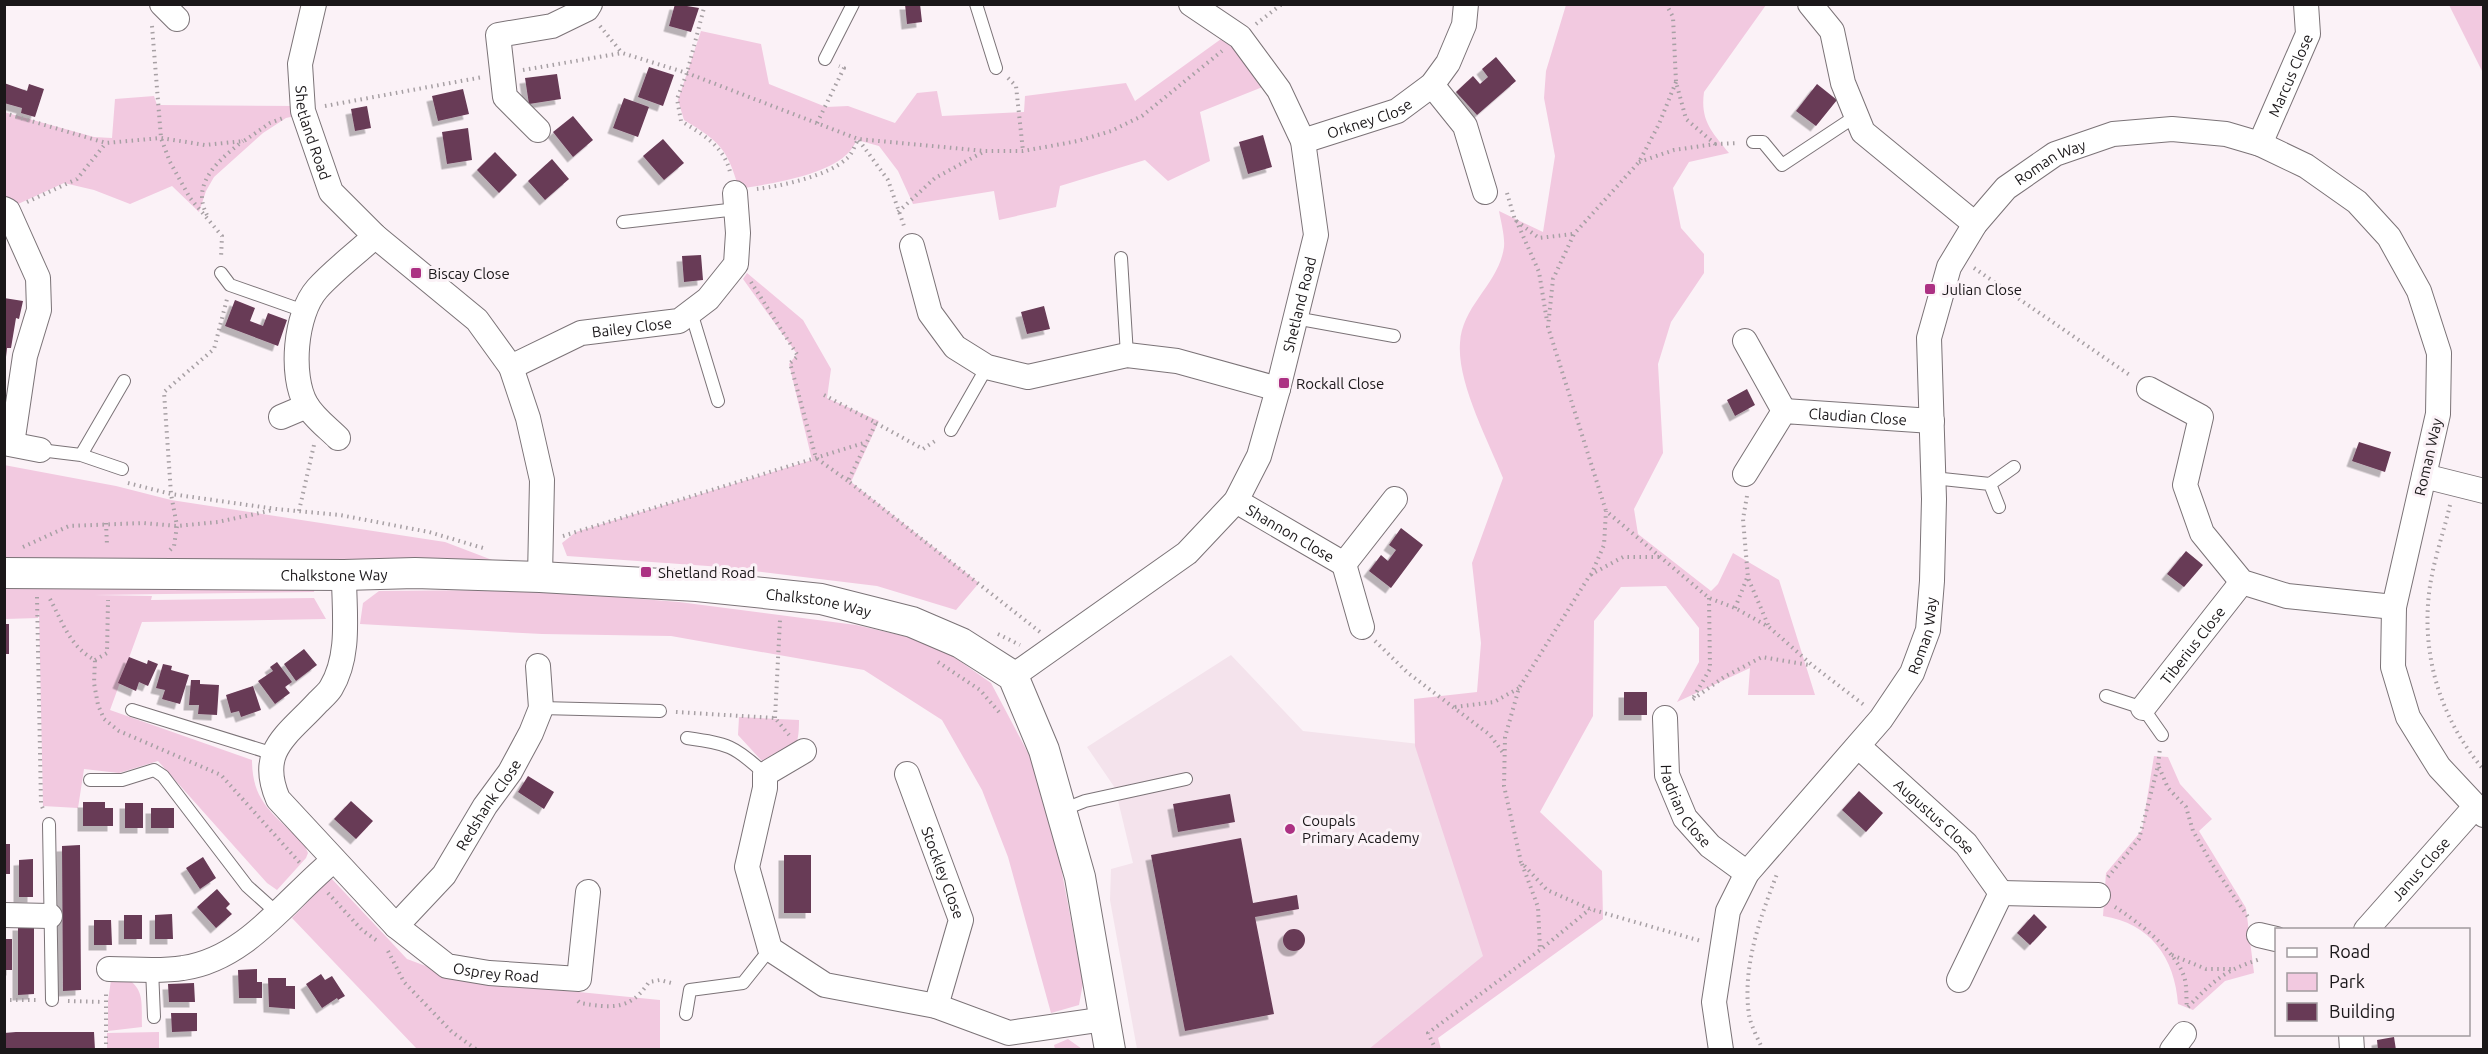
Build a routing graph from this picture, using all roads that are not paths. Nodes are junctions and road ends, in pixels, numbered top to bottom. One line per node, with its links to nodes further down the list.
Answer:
1 (314, 4): 22 (street, Shetland Road)
2 (853, 4): 9 (lane)
3 (976, 4): 10 (lane)
4 (1191, 4): 14 (street, Shetland Road)
5 (1466, 4): 11 (street, Orkney Close)
6 (1810, 4): 12 (street)
7 (2306, 4): 16 (street, Marcus Close)
8 (589, 7): 13 (street)
9 (825, 59)
10 (996, 68)
11 (1432, 85): 14 (street, Orkney Close); 17 (street)
12 (1856, 116): 15 (lane); 21 (street)
13 (538, 130)
14 (1303, 141): 28 (street, Shetland Road)
15 (1753, 142)
16 (2260, 144): 21 (street, Roman Way); 48 (street, Roman Way)
17 (1485, 192)
18 (736, 201): 20 (lane); 27 (street, Bailey Close)
19 (6, 210): 42 (street)
20 (623, 222)
21 (1975, 224): 40 (street, Roman Way)
22 (375, 236): 26 (street); 33 (street, Shetland Road)
23 (912, 246): 32 (street)
24 (1121, 258): 31 (lane)
25 (220, 273): 26 (lane)
26 (304, 311): 39 (street)
27 (691, 312): 33 (street, Bailey Close); 37 (lane)
28 (1295, 318): 29 (lane); 35 (street, Shetland Road)
29 (1394, 336)
30 (1745, 341): 38 (street)
31 (1127, 355): 32 (street); 35 (street)
32 (987, 367): 41 (lane)
33 (511, 368): 58 (street, Shetland Road)
34 (124, 381): 44 (lane)
35 (1278, 389): 53 (street, Shetland Road)
36 (2149, 389): 59 (street)
37 (718, 401)
38 (1784, 411): 40 (street, Claudian Close); 47 (street)
39 (281, 417)
40 (1932, 420): 49 (street, Roman Way)
41 (951, 430)
42 (8, 443): 43 (street)
43 (40, 450): 44 (lane)
44 (81, 454): 46 (lane)
45 (2014, 467): 50 (lane)
46 (122, 469)
47 (1744, 474)
48 (2424, 476): 51 (street); 60 (street, Roman Way)
49 (1934, 478): 50 (lane); 72 (street, Roman Way)
50 (1990, 484): 54 (lane)
51 (2484, 491)
52 (1395, 499): 56 (street)
53 (1236, 501): 56 (street, Shannon Close); 63 (street, Shetland Road)
54 (1999, 507)
55 (10, 561): 57 (street, Chalkstone Way)
56 (1344, 564): 61 (street)
57 (344, 575): 58 (street, Chalkstone Way); 74 (street, Osprey Road)
58 (540, 576): 63 (street, Chalkstone Way)
59 (2242, 582): 60 (street); 66 (street, Tiberius Close)
60 (2394, 607): 80 (street, Roman Way)
61 (1362, 627)
62 (538, 666): 65 (street, Redshank Close)
63 (1013, 676): 79 (street)
64 (2106, 696): 66 (lane)
65 (541, 708): 68 (lane); 90 (street, Redshank Close)
66 (2143, 708): 70 (lane)
67 (132, 710): 74 (lane)
68 (660, 711)
69 (1665, 718): 83 (street, Hadrian Close)
70 (2162, 735)
71 (687, 738): 75 (lane)
72 (1858, 746): 83 (street, Roman Way); 85 (street, Augustus Close)
73 (804, 751): 75 (street)
74 (274, 754): 82 (street, Osprey Road)
75 (765, 774): 92 (street)
76 (907, 774): 97 (street, Stockley Close)
77 (1186, 778): 79 (lane)
78 (90, 780): 87 (lane)
79 (1062, 810): 100 (street)
80 (2479, 811): 91 (street, Janus Close)
81 (49, 824): 89 (lane)
82 (333, 860): 87 (street); 90 (street, Osprey Road)
83 (1746, 873): 102 (street, Roman Way)
84 (588, 892): 90 (street, Osprey Road)
85 (2001, 893): 86 (street); 95 (street)
86 (2098, 895)
87 (276, 912): 94 (street)
88 (4, 915): 89 (street)
89 (50, 916): 96 (lane)
90 (396, 926)
91 (2368, 928)
92 (770, 949): 97 (street); 98 (lane)
93 (109, 969): 94 (street)
94 (152, 969): 99 (lane)
95 (1959, 980)
96 (51, 1000)
97 (936, 1006): 100 (street)
98 (686, 1014)
99 (154, 1017)
100 (1105, 1019): 101 (street)
101 (1110, 1050)
102 (1721, 1050)

